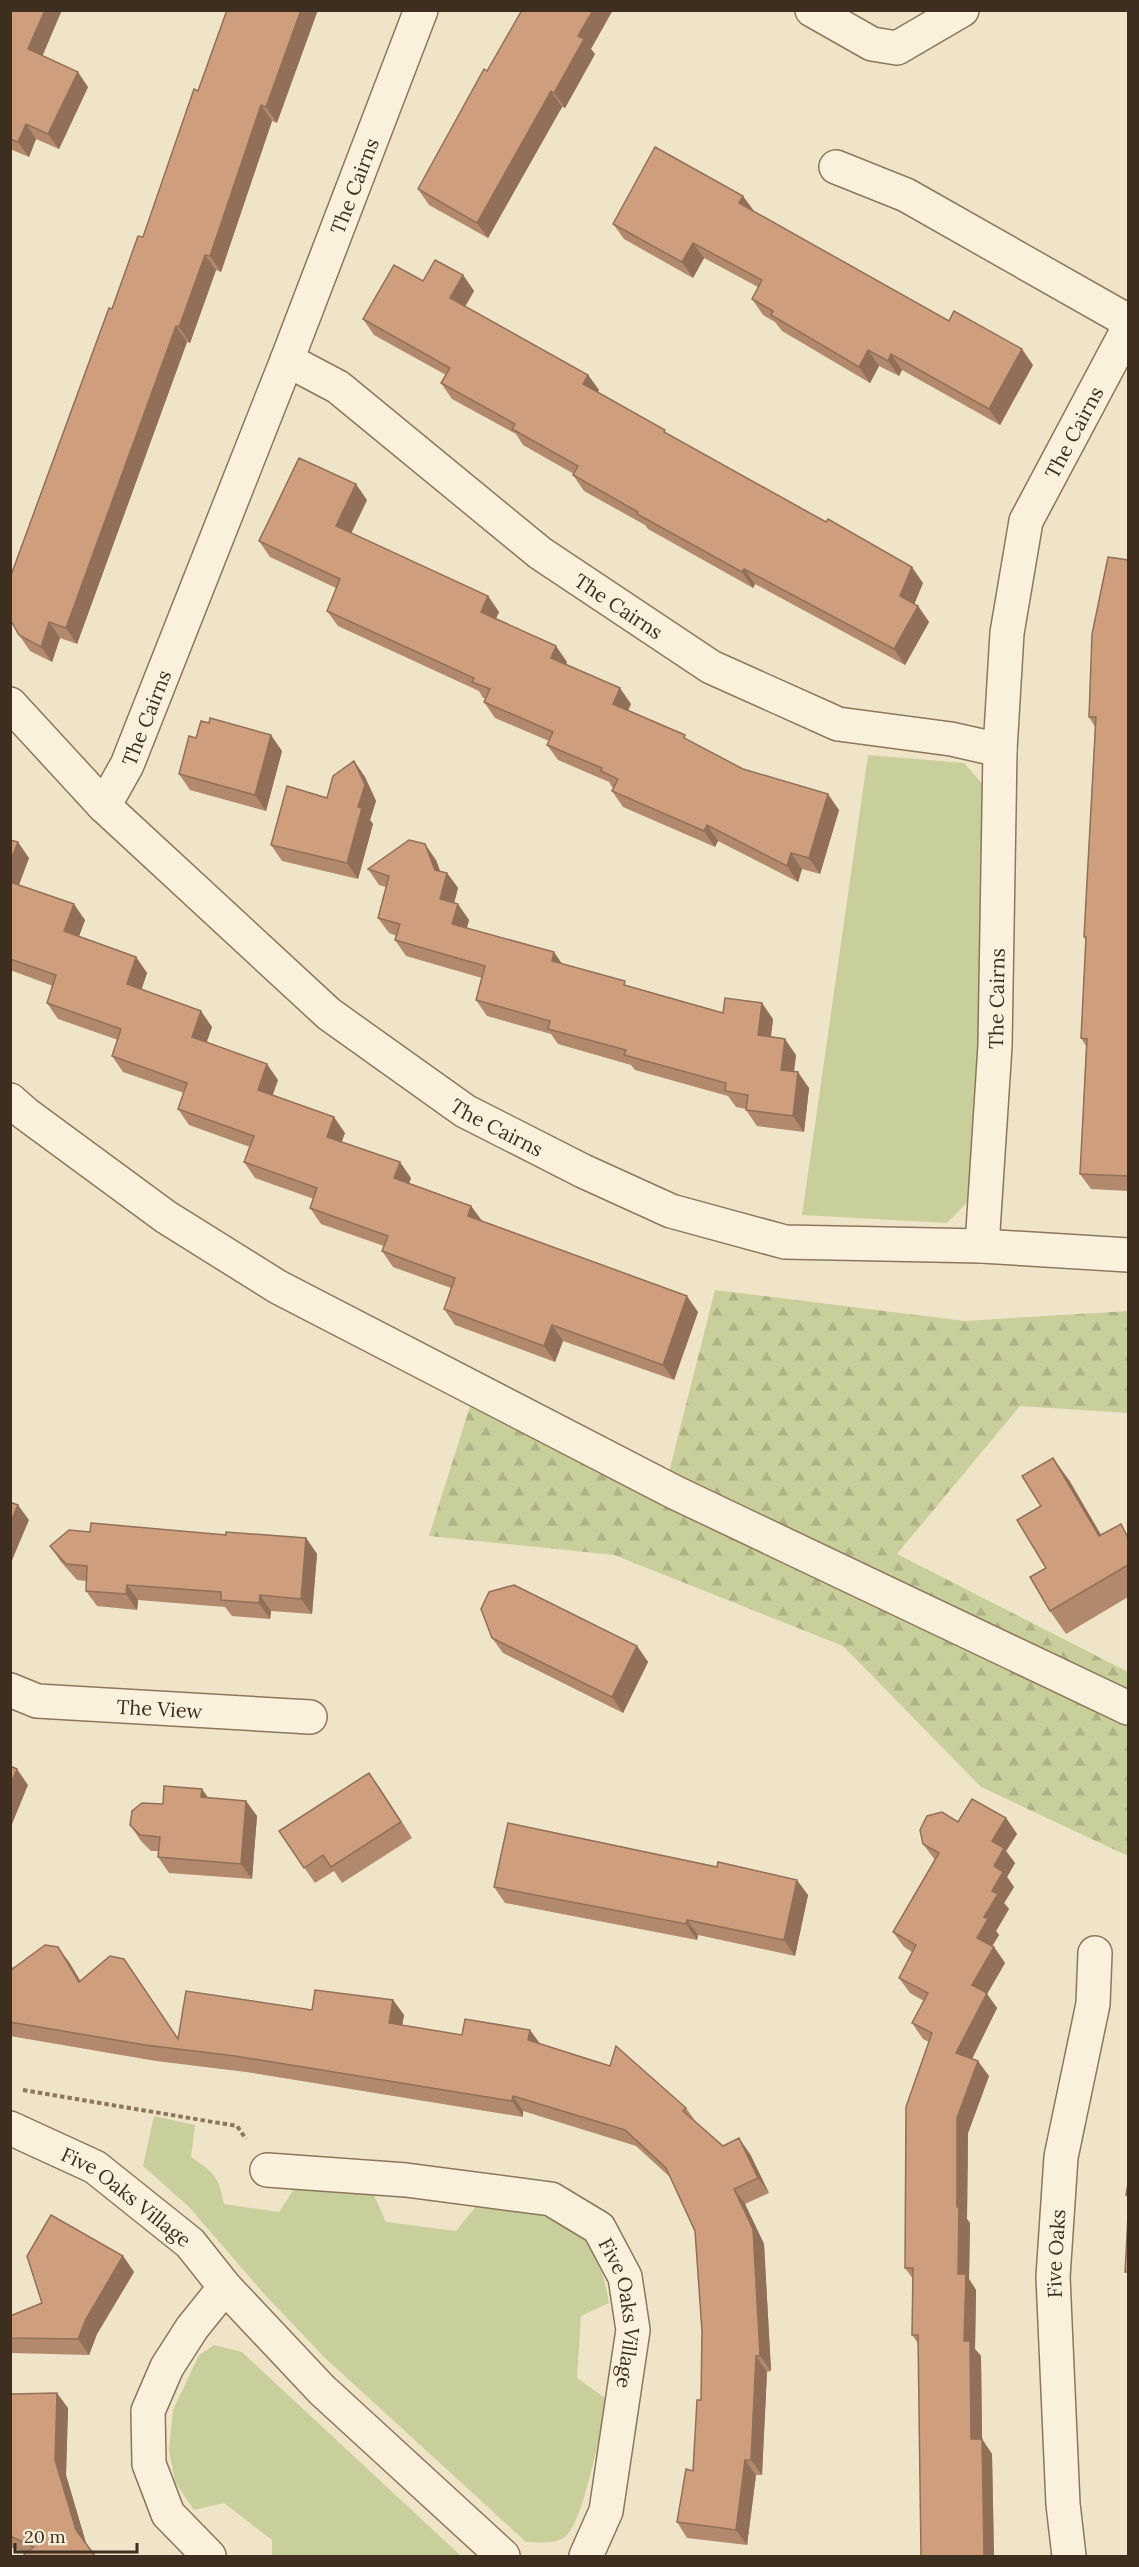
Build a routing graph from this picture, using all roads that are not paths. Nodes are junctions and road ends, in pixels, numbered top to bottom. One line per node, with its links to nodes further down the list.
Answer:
1 (421, 10): 7 (street, The Cairns)
2 (812, 10): 3 (street)
3 (962, 10)
4 (836, 167): 5 (street)
5 (1128, 321)
6 (1128, 329): 9 (street, The Cairns)
7 (287, 360): 9 (street, The Cairns); 10 (street, The Cairns)
8 (10, 704): 10 (street, The Cairns)
9 (1000, 750): 12 (street, The Cairns)
10 (104, 806): 12 (street, The Cairns)
11 (10, 1100): 15 (street)
12 (982, 1246): 13 (street, The Cairns)
13 (1128, 1255)
14 (10, 1690): 16 (street, The View)
15 (1128, 1708)
16 (310, 1717)
17 (1095, 1953): 24 (street, Five Oaks)
18 (10, 2128): 20 (street, Five Oaks Village)
19 (267, 2170): 23 (street, Five Oaks Village)
20 (225, 2287): 21 (street); 22 (street, Five Oaks Village)
21 (209, 2556)
22 (503, 2556)
23 (586, 2556)
24 (1069, 2556)

